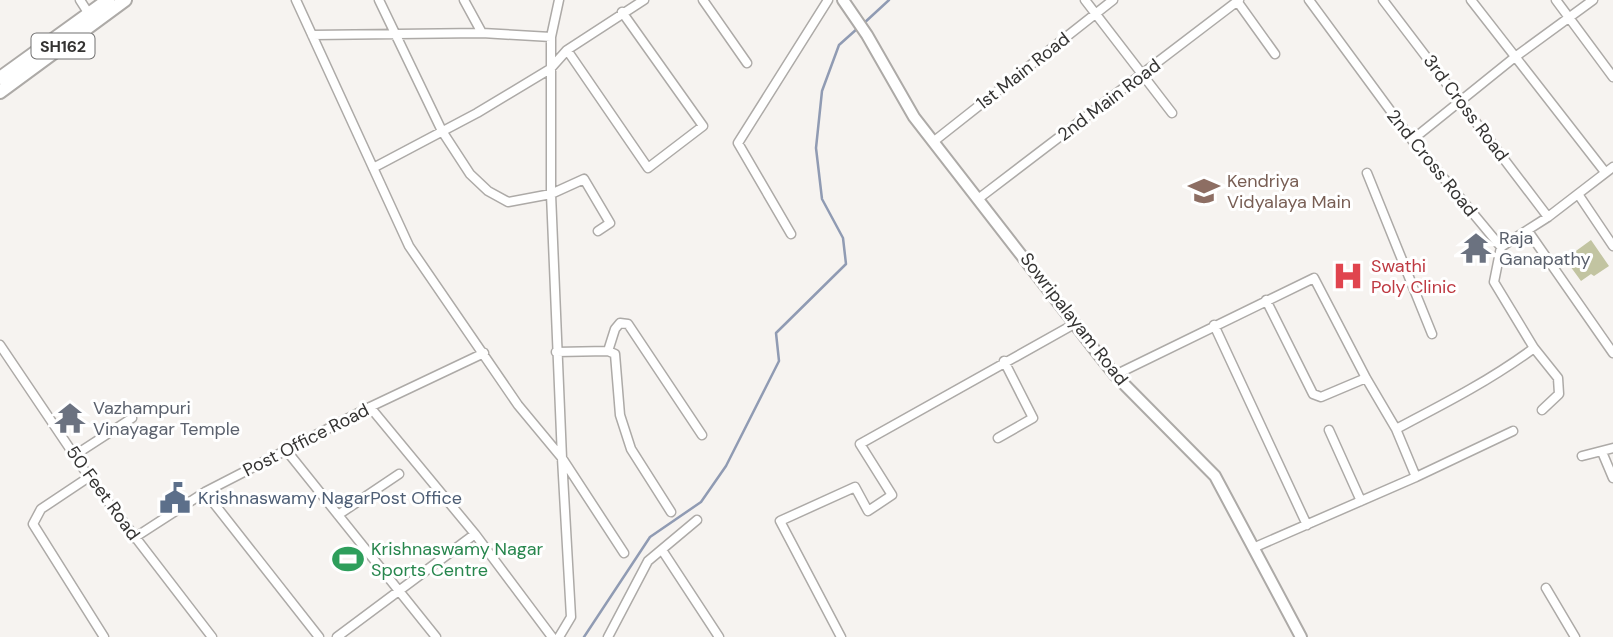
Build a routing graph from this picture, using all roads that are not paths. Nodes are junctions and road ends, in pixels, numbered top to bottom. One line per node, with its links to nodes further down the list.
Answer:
1 (79, 0): 21 (street)
2 (108, 0): 21 (main road, SH162)
3 (125, 0): 36 (main road, SH162)
4 (296, 0): 25 (street)
5 (379, 0): 26 (street)
6 (464, 0): 24 (street)
7 (559, 0): 27 (street)
8 (644, 0): 20 (street)
9 (703, 0): 31 (street)
10 (828, 0): 52 (street)
11 (843, 0): 41 (street, Sowripalayam Road)
12 (1085, 0): 22 (street)
13 (1113, 0): 22 (street, 1st Main Road)
14 (1309, 0): 40 (street, 2nd Cross Road)
15 (1383, 0): 37 (street, 3rd Cross Road)
16 (1471, 0): 30 (street)
17 (1556, 0): 23 (street)
18 (1593, 0): 23 (street)
19 (1238, 1): 29 (street); 33 (street, 2nd Main Road)
20 (622, 12): 28 (street); 28 (street)
21 (89, 14): 35 (main road, SH162)
22 (1095, 14): 33 (street); 41 (street, 1st Main Road)
23 (1570, 17): 30 (street); 34 (street)
24 (482, 33): 26 (street); 27 (street)
25 (312, 35): 26 (street); 43 (street)
26 (397, 36): 39 (street)
27 (551, 37): 32 (street)
28 (567, 50): 32 (street)
29 (1275, 54)
30 (1515, 57): 37 (street); 45 (street)
31 (747, 63)
32 (550, 69): 39 (street); 46 (street)
33 (1143, 74): 38 (street); 48 (street, 2nd Main Road)
34 (1613, 77)
35 (0, 78)
36 (0, 92)
37 (1461, 101): 40 (street); 49 (street, 3rd Cross Road)
38 (1172, 113)
39 (442, 131): 43 (street); 46 (street)
40 (1412, 139): 54 (street, 2nd Cross Road)
41 (933, 142): 48 (street, Sowripalayam Road)
42 (1613, 167): 45 (street)
43 (373, 168): 64 (street)
44 (1367, 173): 58 (street)
45 (1605, 173): 47 (street)
46 (551, 194): 50 (street); 62 (street)
47 (1578, 194): 49 (street); 53 (street)
48 (978, 199): 56 (street, Sowripalayam Road)
49 (1548, 217): 51 (street)
50 (598, 231)
51 (1528, 231): 54 (street); 63 (street)
52 (791, 234)
53 (1613, 246)
54 (1501, 247): 60 (street)
55 (1266, 300): 57 (street); 67 (street); 67 (street)
56 (1076, 323): 65 (street); 66 (street, Sowripalayam Road)
57 (1214, 325): 66 (street); 91 (street)
58 (1432, 334)
59 (0, 345): 79 (street, 50 Feet Road)
60 (1534, 348): 69 (street); 71 (street)
61 (608, 351): 62 (street); 74 (street); 88 (street)
62 (556, 352): 81 (street)
63 (1613, 353)
64 (484, 354): 68 (street, Post Office Road); 81 (street)
65 (1004, 361): 75 (street); 108 (street)
66 (1115, 374): 94 (street, Sowripalayam Road)
67 (1366, 378): 71 (street)
68 (370, 407): 77 (street, Post Office Road); 92 (street)
69 (1542, 410)
70 (132, 418): 79 (street)
71 (1396, 429): 84 (street)
72 (1329, 430): 87 (street)
73 (1513, 431): 84 (street)
74 (702, 435)
75 (998, 438)
76 (1613, 448): 78 (street)
77 (286, 450): 86 (street, Post Office Road); 89 (street)
78 (1602, 452): 80 (street); 85 (street)
79 (75, 455): 83 (street, 50 Feet Road)
80 (1582, 456)
81 (562, 458): 96 (street); 106 (street)
82 (399, 474): 89 (street)
83 (89, 477): 93 (street, 50 Feet Road); 100 (street)
84 (1416, 477): 87 (street)
85 (1613, 478)
86 (205, 492): 93 (street, Post Office Road); 102 (street)
87 (1360, 501): 91 (street)
88 (671, 512)
89 (338, 514): 98 (street)
90 (697, 520): 95 (street)
91 (1307, 526): 94 (street)
92 (475, 534): 98 (street); 105 (street)
93 (134, 538): 101 (street, 50 Feet Road)
94 (1253, 548): 109 (street, Sowripalayam Road)
95 (662, 550): 99 (street); 107 (street)
96 (624, 554)
97 (1546, 588): 110 (street)
98 (398, 589): 103 (street); 104 (street)
99 (614, 634)
100 (104, 637)
101 (212, 637)
102 (319, 637)
103 (337, 637)
104 (436, 637)
105 (552, 637)
106 (559, 637)
107 (719, 637)
108 (841, 637)
109 (1301, 637)
110 (1575, 637)

